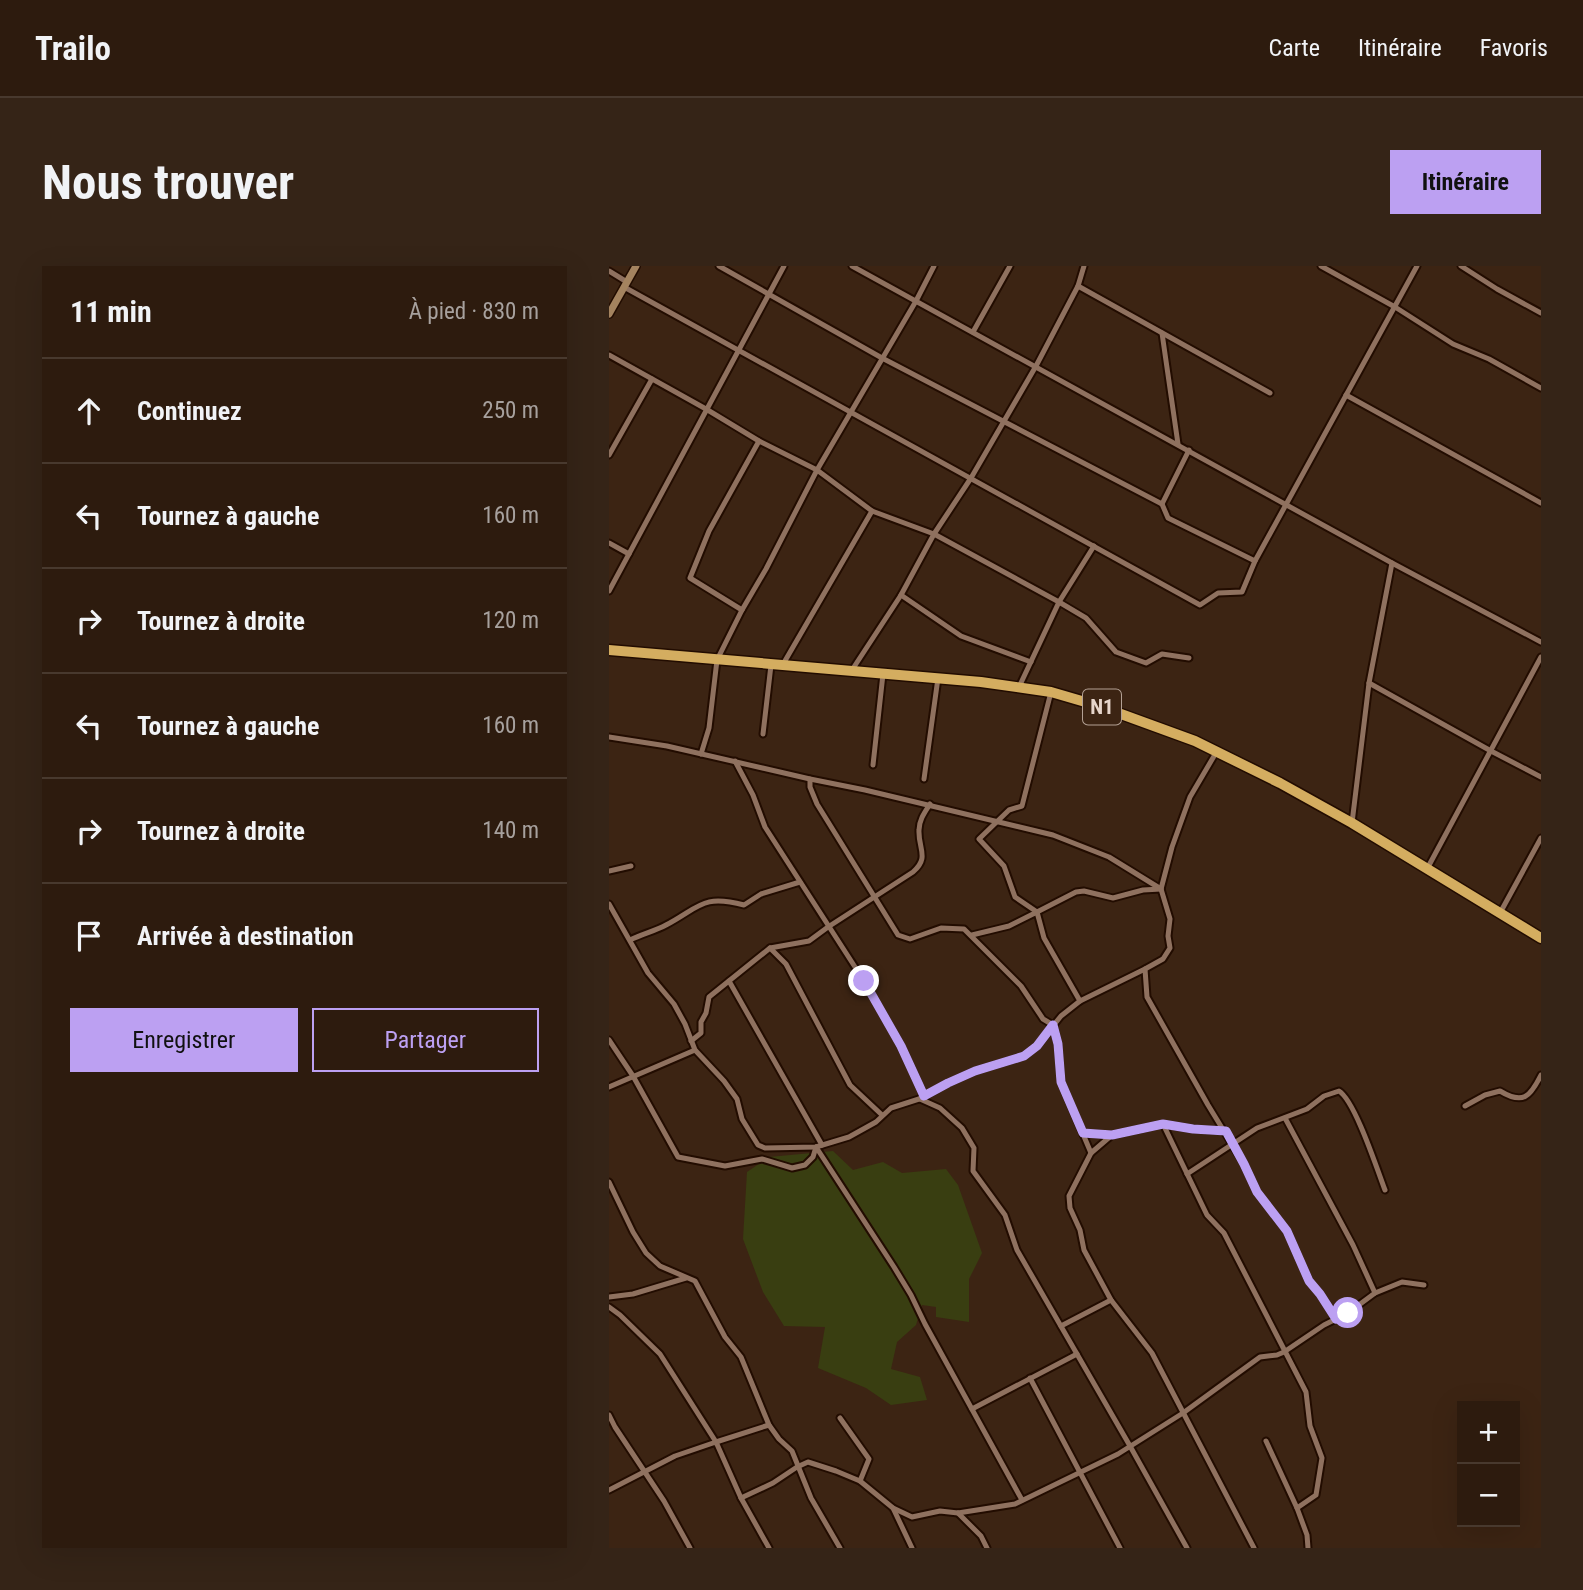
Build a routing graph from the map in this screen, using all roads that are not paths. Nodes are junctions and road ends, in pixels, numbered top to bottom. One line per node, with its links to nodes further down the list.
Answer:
1 (636, 266): 12 (street)
2 (719, 266): 14 (street)
3 (784, 266): 14 (street)
4 (934, 266): 15 (street)
5 (1010, 266): 19 (street)
6 (1084, 266): 13 (street)
7 (1321, 266): 16 (street)
8 (1417, 266): 16 (street)
9 (1461, 266): 17 (street)
10 (856, 267): 15 (street)
11 (609, 271): 12 (street)
12 (625, 285): 18 (street); 21 (street)
13 (1078, 286): 20 (street); 24 (street)
14 (769, 295): 21 (street); 23 (street)
15 (916, 302): 19 (street); 23 (street)
16 (1395, 307): 26 (street); 28 (street)
17 (1541, 313)
18 (609, 314)
19 (973, 332): 24 (street)
20 (1162, 332): 27 (street); 33 (street)
21 (739, 350): 29 (street); 30 (street)
22 (609, 355): 25 (street)
23 (882, 358): 30 (street); 31 (street)
24 (1036, 366): 31 (street); 33 (street)
25 (652, 379): 29 (street); 35 (street)
26 (1541, 388)
27 (1270, 393)
28 (1346, 395): 38 (street); 40 (street)
29 (706, 409): 32 (street); 45 (street)
30 (851, 412): 36 (street); 37 (street)
31 (1004, 422): 37 (street); 39 (street)
32 (759, 441): 36 (street); 51 (street)
33 (1178, 444): 34 (street)
34 (1189, 450): 39 (street); 40 (street)
35 (609, 455)
36 (817, 470): 41 (street); 51 (street)
37 (971, 478): 42 (street); 44 (street)
38 (1541, 503)
39 (1163, 504): 46 (street)
40 (1287, 505): 46 (street); 47 (street)
41 (872, 511): 42 (street); 58 (street)
42 (934, 534): 49 (street); 50 (street)
43 (609, 542): 45 (street)
44 (1094, 546): 46 (street); 50 (street)
45 (629, 554): 48 (street)
46 (1255, 561)
47 (1392, 563): 52 (street); 62 (street)
48 (609, 591)
49 (901, 595): 57 (street); 59 (street)
50 (1059, 601): 55 (street); 57 (street)
51 (742, 610): 56 (street)
52 (1541, 642)
53 (609, 650): 56 (highway, N1)
54 (1541, 657): 68 (street)
55 (1189, 658)
56 (716, 660): 58 (highway, N1); 69 (street)
57 (1031, 662): 63 (street)
58 (777, 665): 59 (highway, N1); 65 (street)
59 (852, 670): 60 (highway, N1)
60 (883, 673): 61 (highway, N1); 71 (street)
61 (939, 678): 63 (highway, N1); 74 (street)
62 (1369, 683): 68 (street); 77 (street)
63 (1019, 687): 64 (highway, N1)
64 (1051, 692): 67 (highway, N1); 76 (street)
65 (763, 734)
66 (609, 737): 69 (street)
67 (1217, 751): 77 (highway, N1); 83 (street)
68 (1491, 751): 72 (street); 80 (street)
69 (701, 754): 70 (street)
70 (735, 761): 73 (street); 82 (street)
71 (873, 765)
72 (1541, 777)
73 (810, 779): 75 (street); 84 (street)
74 (924, 779)
75 (930, 804): 76 (street); 84 (street)
76 (999, 821): 83 (street); 86 (street)
77 (1352, 823): 80 (highway, N1)
78 (1541, 838): 87 (street)
79 (631, 866): 81 (street)
80 (1427, 869): 87 (highway, N1)
81 (609, 871)
82 (800, 882): 88 (street); 91 (street)
83 (1161, 889): 86 (street); 93 (street)
84 (874, 897): 88 (street); 89 (street)
85 (609, 904): 91 (street)
86 (1037, 912): 89 (street); 95 (street)
87 (1500, 913): 90 (highway, N1)
88 (828, 927): 92 (street); 105 (street)
89 (972, 935): 96 (street)
90 (1541, 937)
91 (630, 940): 98 (street)
92 (770, 948): 94 (street); 107 (street)
93 (1145, 969): 95 (street); 110 (street)
94 (729, 981): 98 (street); 114 (street)
95 (1080, 1001): 96 (street)
96 (1053, 1025): 105 (street); 111 (street)
97 (609, 1040): 101 (street)
98 (691, 1041): 99 (street)
99 (695, 1050): 101 (street); 114 (street)
100 (1541, 1075): 103 (street)
101 (633, 1076): 102 (street); 114 (street)
102 (609, 1087)
103 (1534, 1090): 104 (street); 106 (street)
104 (1541, 1096)
105 (922, 1098): 107 (street); 126 (street)
106 (1465, 1106)
107 (882, 1115): 114 (street)
108 (1285, 1118): 113 (street); 118 (street); 121 (street)
109 (1163, 1124): 110 (street); 112 (street); 116 (street)
110 (1226, 1131): 113 (street)
111 (1083, 1133): 112 (street); 115 (street)
112 (1112, 1135): 115 (street)
113 (1232, 1143): 116 (street); 125 (street)
114 (819, 1146): 130 (street)
115 (1091, 1153): 123 (street)
116 (1187, 1174): 127 (street)
117 (609, 1182): 119 (street)
118 (1385, 1190)
119 (686, 1278): 122 (street); 134 (street)
120 (1425, 1285): 121 (street)
121 (1375, 1293): 125 (street)
122 (609, 1297)
123 (1111, 1300): 126 (street); 131 (street)
124 (609, 1307): 136 (street)
125 (1336, 1319): 127 (street)
126 (1061, 1326): 128 (street)
127 (1285, 1352): 131 (street); 146 (street)
128 (1077, 1354): 129 (street); 137 (street)
129 (1030, 1378): 130 (street); 140 (street)
130 (972, 1409): 144 (street)
131 (1183, 1413): 137 (street); 155 (street)
132 (609, 1415): 139 (street)
133 (840, 1418): 141 (street)
134 (769, 1425): 136 (street); 138 (street)
135 (1266, 1441): 146 (street)
136 (716, 1442): 139 (street); 143 (street)
137 (1130, 1446): 140 (street); 154 (street)
138 (797, 1467): 141 (street); 143 (street); 150 (street)
139 (643, 1472): 142 (street); 148 (street)
140 (1080, 1472): 144 (street); 153 (street)
141 (860, 1481): 145 (street)
142 (609, 1490)
143 (741, 1498): 149 (street)
144 (1022, 1500): 147 (street)
145 (893, 1508): 147 (street); 151 (street)
146 (1297, 1508): 156 (street)
147 (958, 1513): 152 (street)
148 (690, 1548)
149 (769, 1548)
150 (841, 1548)
151 (912, 1548)
152 (987, 1548)
153 (1120, 1548)
154 (1187, 1548)
155 (1254, 1548)
156 (1308, 1548)

